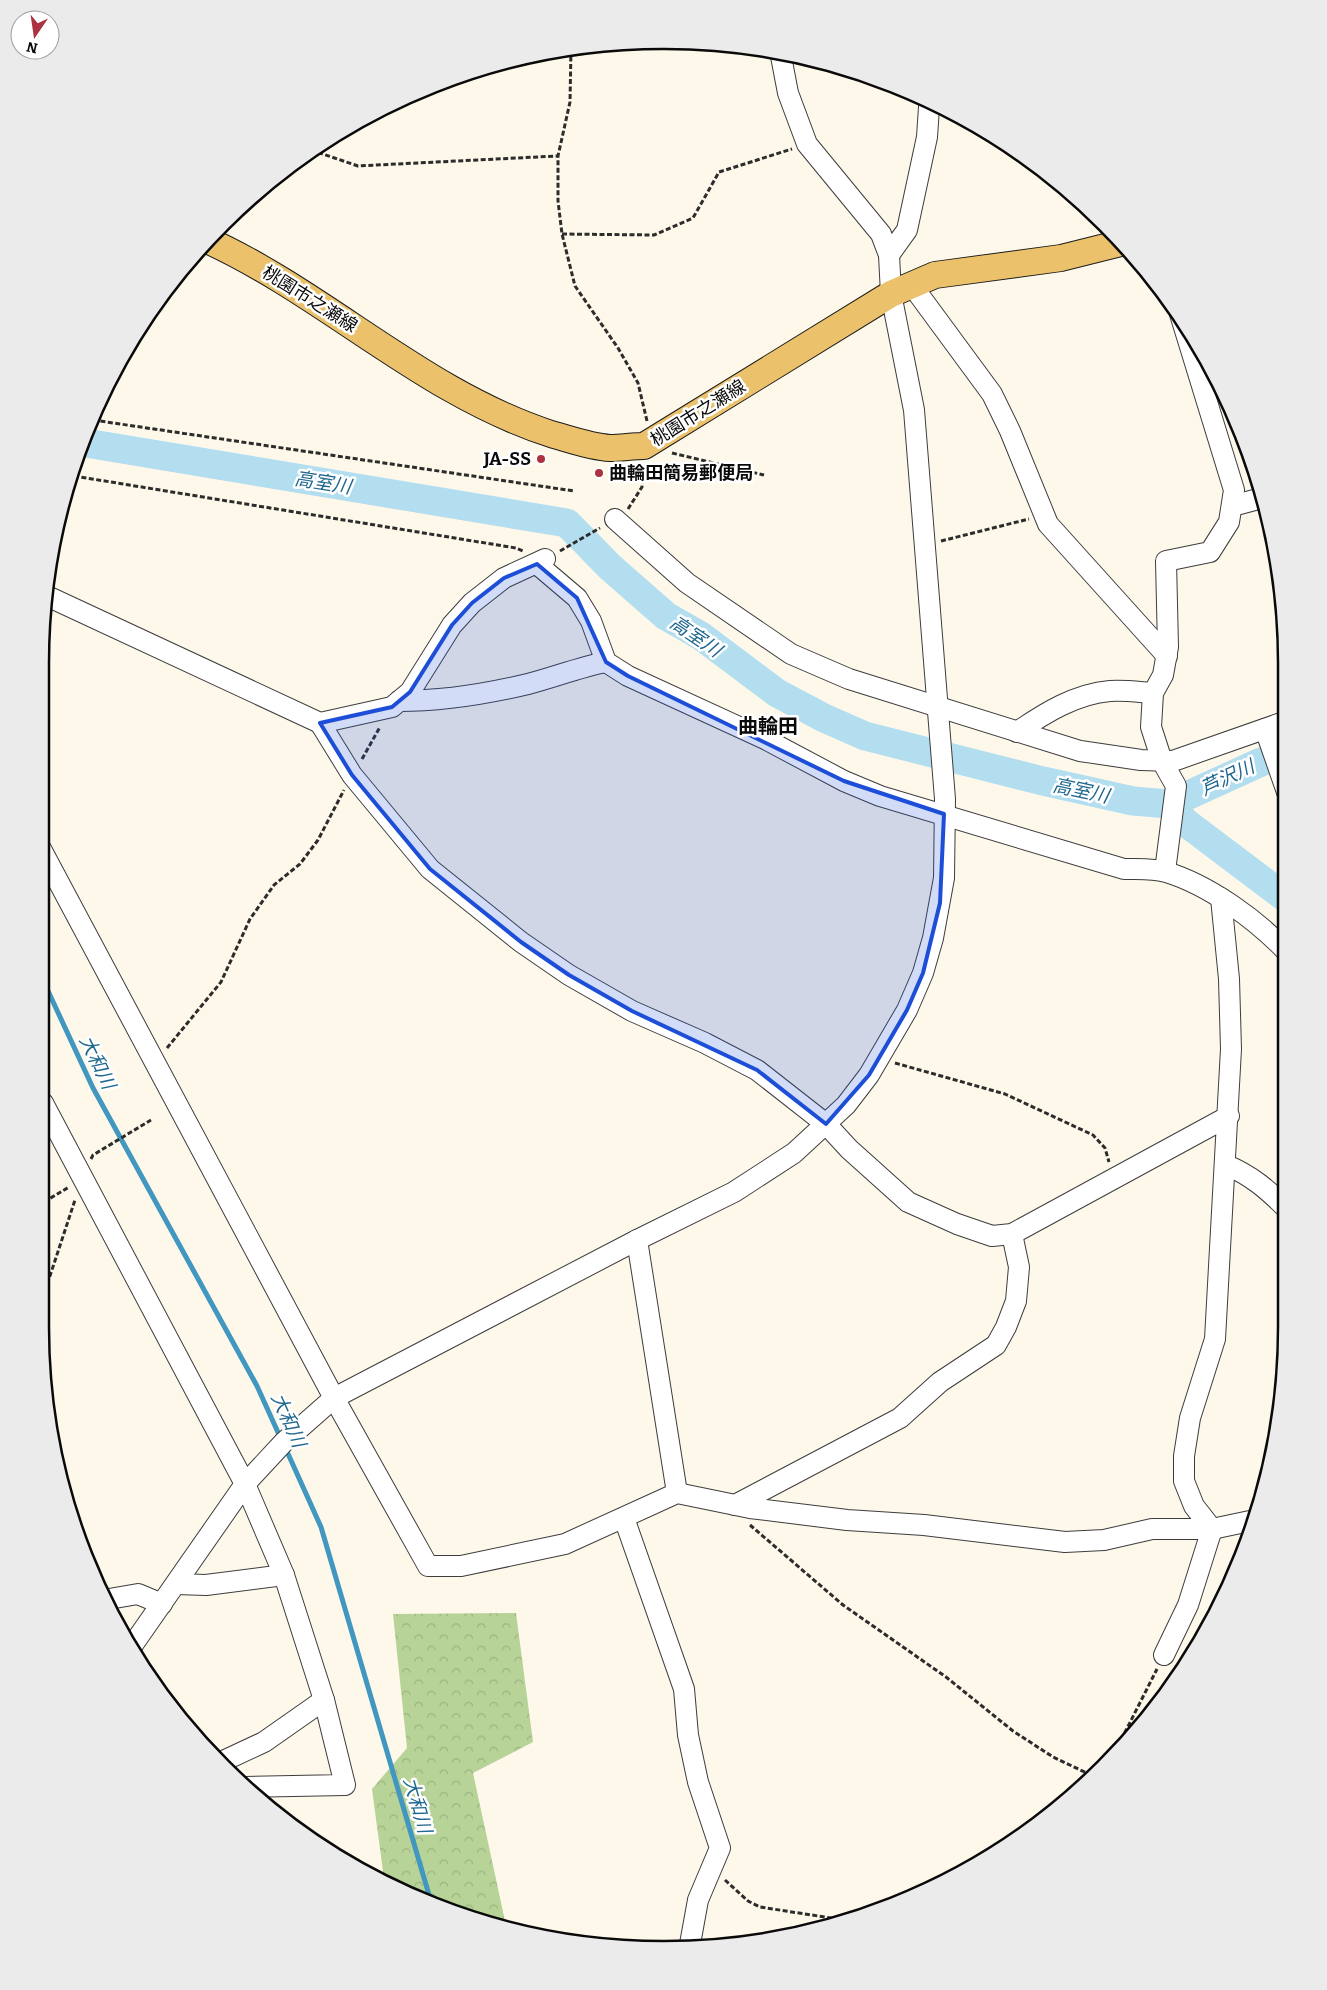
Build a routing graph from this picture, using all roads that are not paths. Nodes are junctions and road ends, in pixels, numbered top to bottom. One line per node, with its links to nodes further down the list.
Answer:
1 (782, 61): 5 (street)
2 (929, 109): 5 (street)
3 (215, 244): 6 (main road, 桃園市之瀬線)
4 (1113, 245): 6 (main road, 桃園市之瀬線)
5 (889, 255): 6 (street)
6 (901, 289): 12 (street); 16 (street)
7 (1190, 346): 9 (street)
8 (1256, 500): 9 (street)
9 (1232, 506): 12 (street)
10 (614, 520): 16 (street)
11 (52, 599): 17 (street)
12 (1167, 656): 14 (street)
13 (606, 662): 15 (street); 15 (street); 23 (street)
14 (1153, 693): 19 (street); 21 (street)
15 (395, 704): 17 (street)
16 (937, 711): 19 (street); 23 (street)
17 (320, 723): 30 (street)
18 (1278, 727): 20 (street)
19 (1017, 732): 21 (street)
20 (1267, 734): 21 (street); 22 (street)
21 (1162, 761): 24 (street)
22 (1278, 763)
23 (944, 806): 24 (street); 30 (street)
24 (1167, 862): 26 (street)
25 (49, 864): 35 (street)
26 (1221, 898): 27 (street); 29 (street)
27 (1278, 942)
28 (49, 1115): 36 (street)
29 (1229, 1116): 31 (street); 33 (street)
30 (826, 1124): 33 (street); 34 (street)
31 (1226, 1165): 32 (street); 41 (street)
32 (1278, 1200)
33 (1012, 1234): 38 (street)
34 (637, 1240): 35 (street); 37 (street)
35 (329, 1403): 36 (street); 39 (street)
36 (249, 1480): 42 (street); 43 (street)
37 (677, 1493): 38 (street); 39 (street)
38 (735, 1505): 41 (street)
39 (624, 1518): 51 (street)
40 (1247, 1522): 41 (street)
41 (1212, 1529): 47 (street)
42 (284, 1575): 43 (street); 48 (street)
43 (176, 1584): 45 (street)
44 (112, 1598): 45 (street)
45 (162, 1604): 46 (street)
46 (135, 1641)
47 (1164, 1655)
48 (324, 1700): 49 (street); 50 (street)
49 (229, 1761)
50 (257, 1788)
51 (691, 1940)

